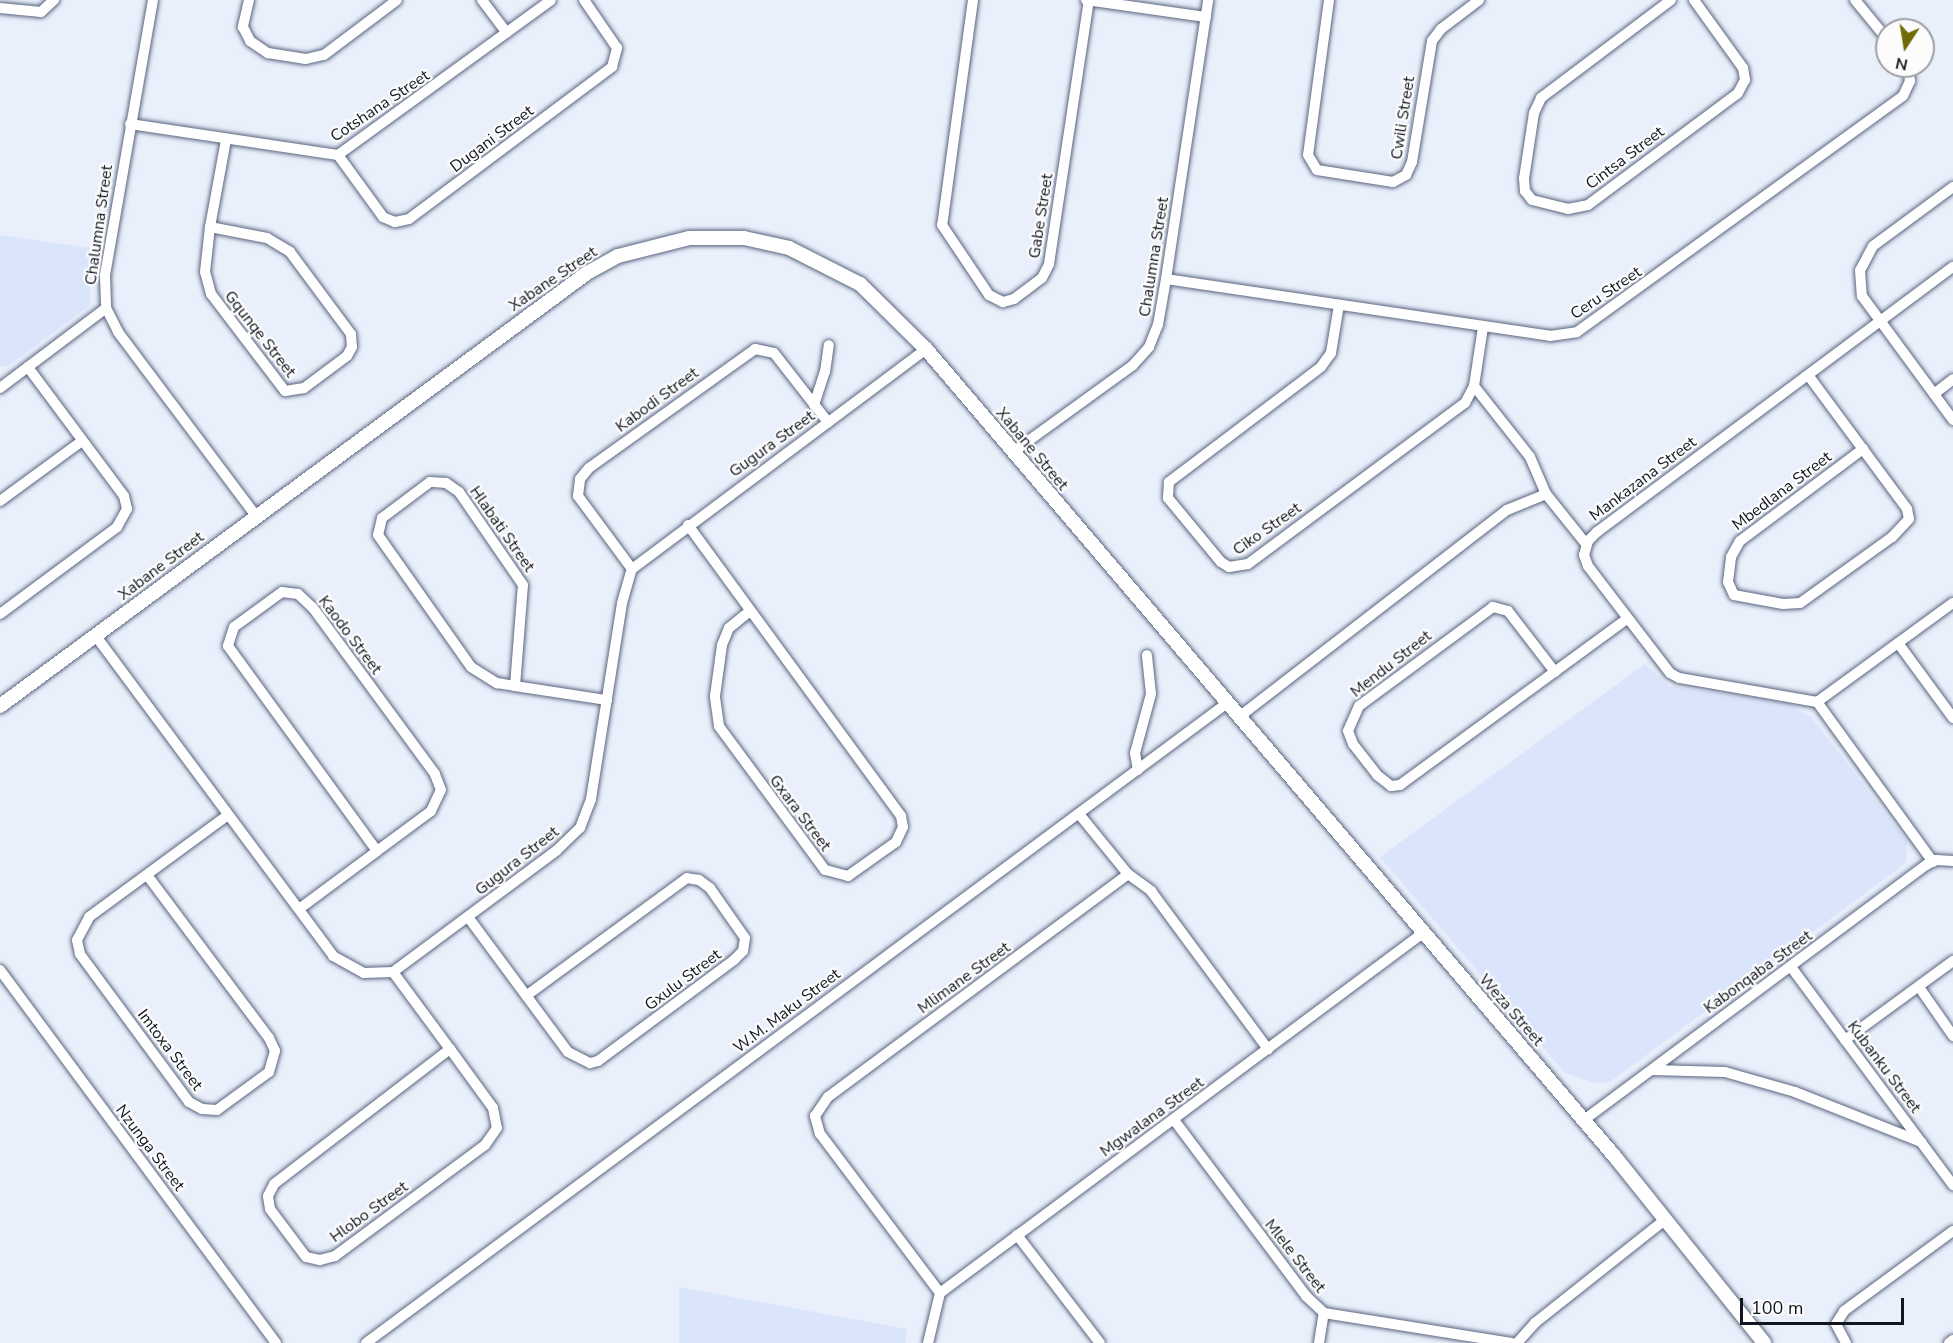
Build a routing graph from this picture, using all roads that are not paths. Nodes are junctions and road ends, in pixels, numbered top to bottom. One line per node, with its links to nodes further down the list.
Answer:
1 (54, 0): 16 (street)
2 (153, 0): 21 (street, Chalumna Street)
3 (249, 0): 4 (street)
4 (397, 0)
5 (482, 0): 19 (street)
6 (551, 0): 19 (street, Cotshana Street)
7 (584, 0): 23 (street, Dugani Street)
8 (973, 0): 9 (street, Gabe Street)
9 (1088, 0): 17 (street)
10 (1208, 0): 17 (street, Chalumna Street)
11 (1329, 0): 12 (street, Cwili Street)
12 (1479, 0)
13 (1671, 0): 14 (street, Cintsa Street)
14 (1694, 0)
15 (1855, 0): 18 (street)
16 (0, 8)
17 (1206, 17): 27 (street, Chalumna Street)
18 (1875, 24)
19 (507, 33): 23 (street, Cotshana Street)
20 (1910, 78): 31 (street, Ceru Street)
21 (130, 124): 22 (street, Cotshana Street); 29 (street, Chalumna Street)
22 (226, 140): 23 (street, Cotshana Street); 25 (street, Gqunqe Street)
23 (338, 155)
24 (1953, 187): 30 (street)
25 (210, 227): 25 (street, Gqunqe Street)
26 (1953, 267): 30 (street, Mankazana Street)
27 (1166, 279): 28 (street, Ceru Street); 45 (street, Chalumna Street)
28 (1339, 304): 31 (street, Ceru Street); 37 (street, Ciko Street)
29 (106, 308): 34 (street); 48 (street, Chalumna Street)
30 (1879, 322): 35 (street, Mankazana Street); 39 (street)
31 (1483, 327): 37 (street, Ciko Street)
32 (829, 345): 40 (street)
33 (926, 349): 42 (street, Gugura Street); 45 (street, Xabane Street); 48 (street, Xabane Street)
34 (28, 367): 38 (street); 43 (street)
35 (1808, 375): 44 (street, Mbedlana Street); 50 (street, Mankazana Street)
36 (1953, 379): 39 (street)
37 (1474, 386): 46 (street)
38 (0, 388)
39 (1934, 394): 41 (street)
40 (814, 405): 42 (street, Kabodi Street); 51 (street, Kabodi Street)
41 (1953, 420)
42 (828, 422): 49 (street, Gugura Street)
43 (82, 441): 47 (street); 54 (street)
44 (1863, 450): 44 (street, Mbedlana Street)
45 (1013, 452): 63 (street, Xabane Street)
46 (1546, 494): 50 (street); 65 (street)
47 (0, 501)
48 (256, 516): 56 (street, Xabane Street)
49 (688, 525): 51 (street, Gugura Street); 53 (street, Gxara Street)
50 (1586, 544): 55 (street, Mankazana Street)
51 (632, 569): 61 (street, Gugura Street)
52 (1953, 603): 57 (street)
53 (750, 611): 53 (street, Gxara Street)
54 (0, 614)
55 (1627, 619): 59 (street, Mendu Street); 62 (street, Mankazana Street)
56 (95, 635): 64 (street, Xabane Street); 69 (street)
57 (1898, 643): 62 (street); 66 (street)
58 (1147, 655): 67 (street)
59 (1555, 672): 59 (street, Mendu Street)
60 (515, 686): 60 (street, Hlabati Street); 61 (street, Hlabati Street)
61 (607, 700): 76 (street, Gugura Street)
62 (1816, 702): 72 (street)
63 (1227, 703): 65 (street, Weza Street); 67 (street, W.M. Maku Street)
64 (0, 706)
65 (1239, 717): 77 (street, Weza Street)
66 (1953, 718)
67 (1138, 770): 68 (street, W.M. Maku Street)
68 (1079, 814): 73 (street); 100 (street, W.M. Maku Street)
69 (228, 815): 74 (street, Imtoxa Street); 75 (street)
70 (377, 851): 70 (street, Kaodo Street); 75 (street, Kaodo Street)
71 (1953, 861): 72 (street)
72 (1933, 862): 79 (street, Kabonqaba Street)
73 (1128, 874): 87 (street); 96 (street, Mlimane Street)
74 (147, 875): 74 (street, Imtoxa Street)
75 (299, 909): 81 (street)
76 (468, 917): 81 (street, Gugura Street); 83 (street, Gxulu Street)
77 (1423, 933): 87 (street, Mgwalana Street); 90 (street, Weza Street)
78 (1953, 961): 82 (street)
79 (1791, 967): 85 (street, Kubanku Street); 88 (street, Kabonqaba Street)
80 (0, 970): 99 (street, Nzunga Street)
81 (393, 972): 86 (street, Hlobo Street)
82 (1918, 987): 84 (street); 85 (street)
83 (527, 995): 83 (street, Gxulu Street)
84 (1953, 1036)
85 (1845, 1040): 91 (street, Kubanku Street)
86 (450, 1049): 86 (street, Hlobo Street)
87 (1268, 1049): 89 (street, Mgwalana Street)
88 (1651, 1070): 90 (street, Kabonqaba Street); 91 (street)
89 (1174, 1120): 95 (street, Mgwalana Street); 97 (street, Mlele Street)
90 (1584, 1120): 93 (street, Weza Street)
91 (1921, 1143): 92 (street, Kubanku Street)
92 (1953, 1185)
93 (1666, 1219): 105 (street); 106 (street, Weza Street)
94 (1953, 1231): 107 (street)
95 (1017, 1235): 96 (street, Mgwalana Street); 102 (street)
96 (940, 1293): 101 (street)
97 (1324, 1313): 103 (street); 104 (street, Mlele Street)
98 (1953, 1340): 108 (street)
99 (276, 1343)
100 (366, 1343)
101 (928, 1343)
102 (1100, 1343)
103 (1319, 1343)
104 (1512, 1343)
105 (1517, 1343)
106 (1764, 1343)
107 (1846, 1343)
108 (1949, 1343)

